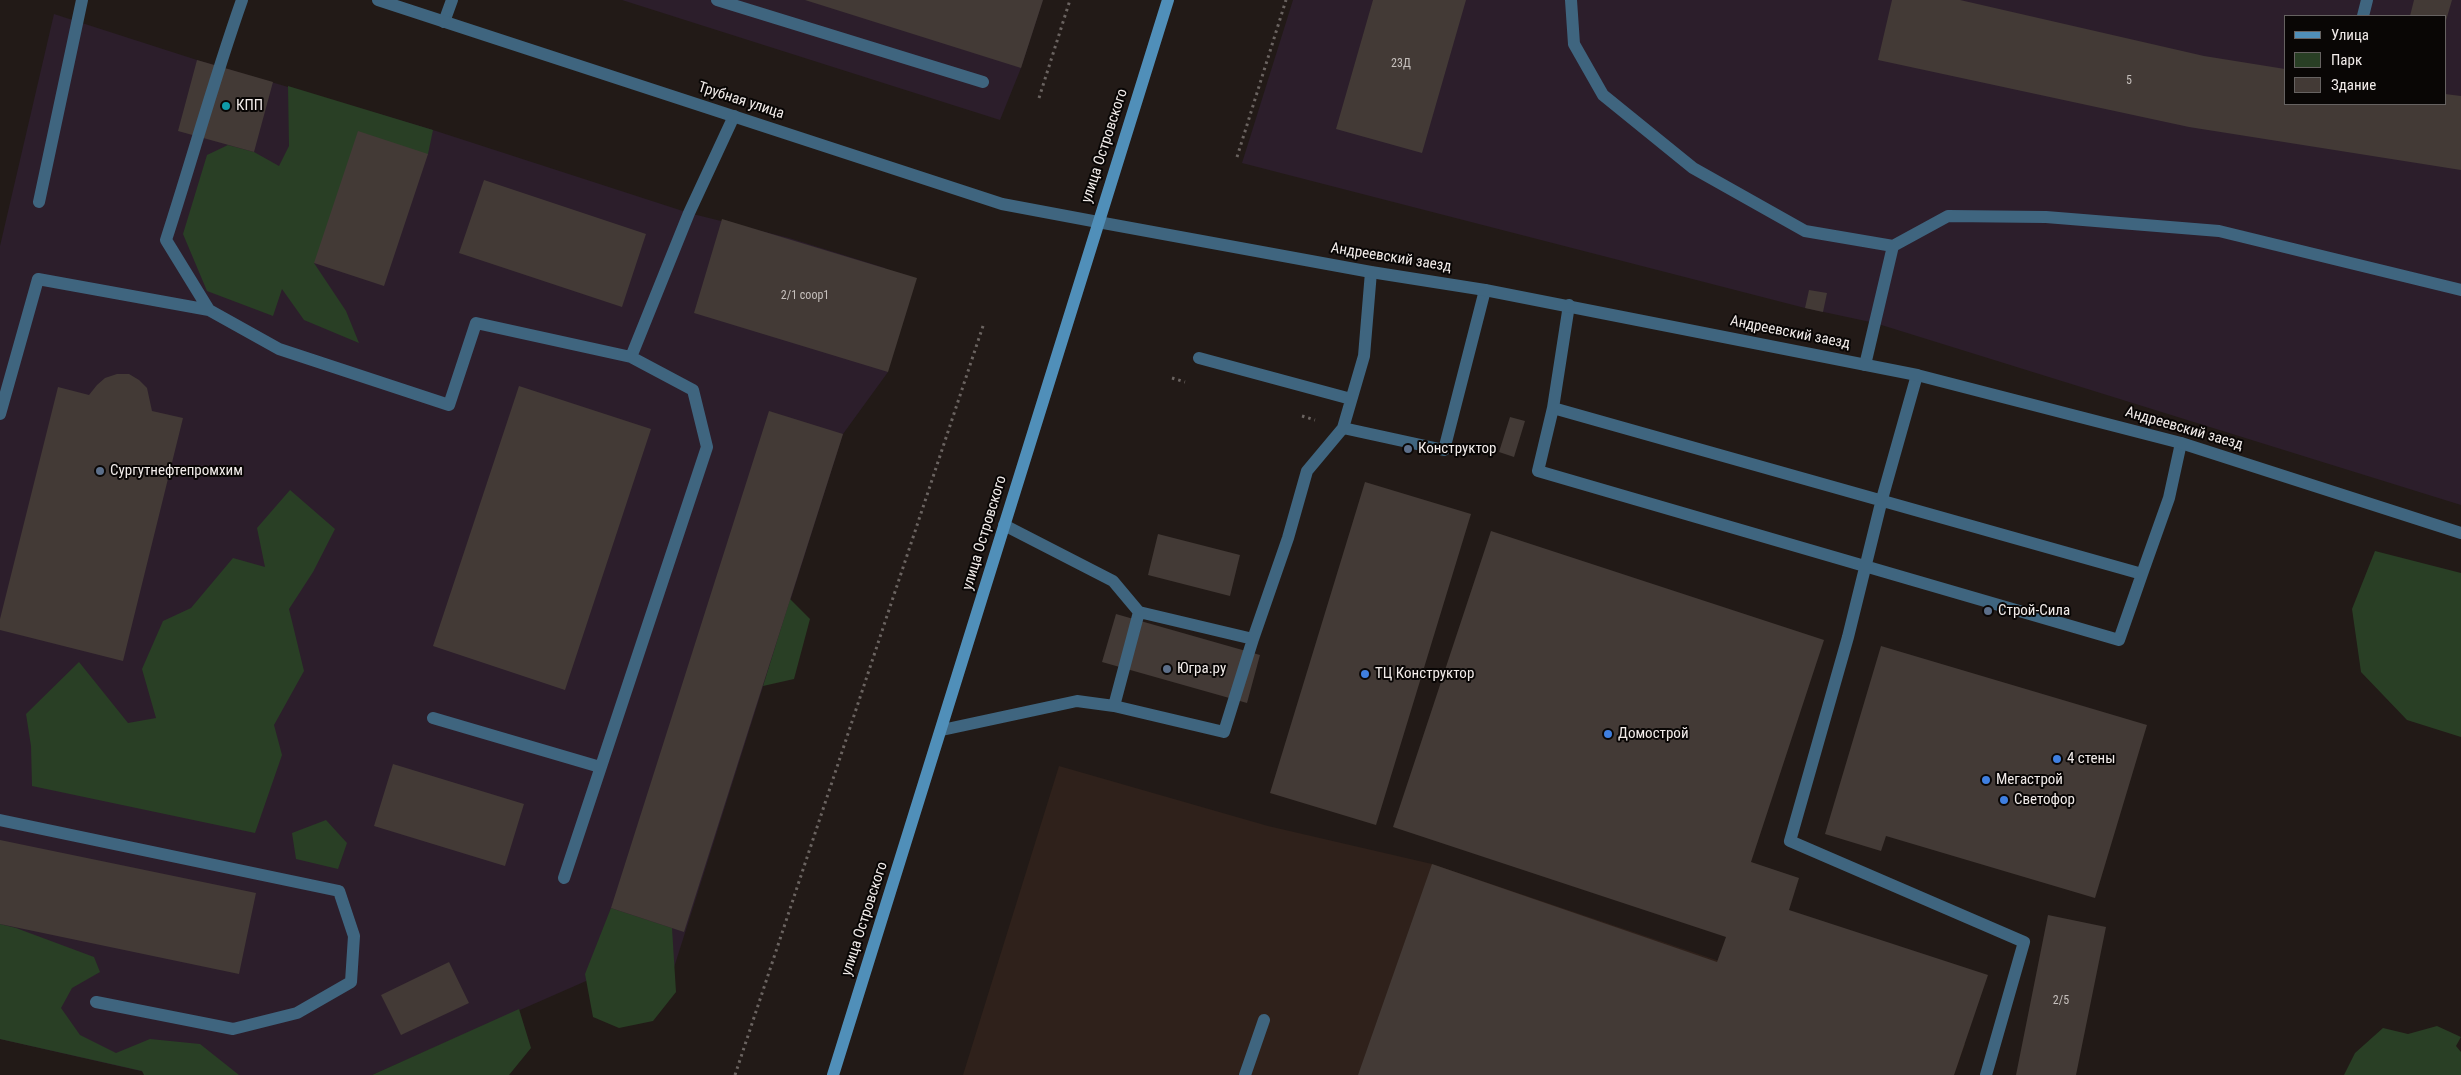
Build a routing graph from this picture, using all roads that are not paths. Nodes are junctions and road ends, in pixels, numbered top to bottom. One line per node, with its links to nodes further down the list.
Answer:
1 (82, 0): 13 (street)
2 (242, 0): 20 (street)
3 (378, 0): 10 (street, Трубная улица)
4 (452, 0): 10 (street)
5 (716, 0): 11 (street)
6 (1168, 0): 14 (main road, улица Островского)
7 (1571, 0): 15 (street)
8 (2367, 0): 9 (street)
9 (2363, 15)
10 (444, 22): 12 (street, Трубная улица)
11 (983, 82)
12 (734, 116): 14 (street, Трубная улица); 21 (street)
13 (39, 202)
14 (1098, 222): 16 (street, Андреевский заезд); 31 (main road, улица Островского)
15 (1893, 246): 18 (street); 23 (street)
16 (1371, 272): 17 (street, Андреевский заезд); 25 (street)
17 (1485, 290): 19 (street, Андреевский заезд); 28 (street)
18 (2461, 290)
19 (1569, 306): 23 (street, Андреевский заезд); 26 (street)
20 (209, 310): 21 (street); 27 (street)
21 (631, 357): 40 (street)
22 (1200, 358): 25 (street)
23 (1865, 365): 24 (street, Андреевский заезд)
24 (1917, 375): 29 (street, Андреевский заезд); 30 (street)
25 (1351, 399): 28 (street)
26 (1553, 408): 30 (street); 33 (street)
27 (0, 414)
28 (1343, 428): 36 (street)
29 (2181, 443): 32 (street, Андреевский заезд); 34 (street)
30 (1882, 500): 33 (street); 34 (street)
31 (1004, 525): 35 (street); 39 (main road, улица Островского)
32 (2461, 534)
33 (1865, 566): 34 (street); 47 (street)
34 (2142, 574)
35 (1139, 612): 36 (street); 37 (street)
36 (1253, 639): 37 (street)
37 (1114, 706): 39 (street)
38 (433, 718): 40 (street)
39 (942, 730): 45 (main road, улица Островского)
40 (600, 768): 42 (street)
41 (0, 820): 43 (street)
42 (564, 878)
43 (96, 1002)
44 (1264, 1020): 46 (street)
45 (833, 1075)
46 (1245, 1075)
47 (1986, 1075)

